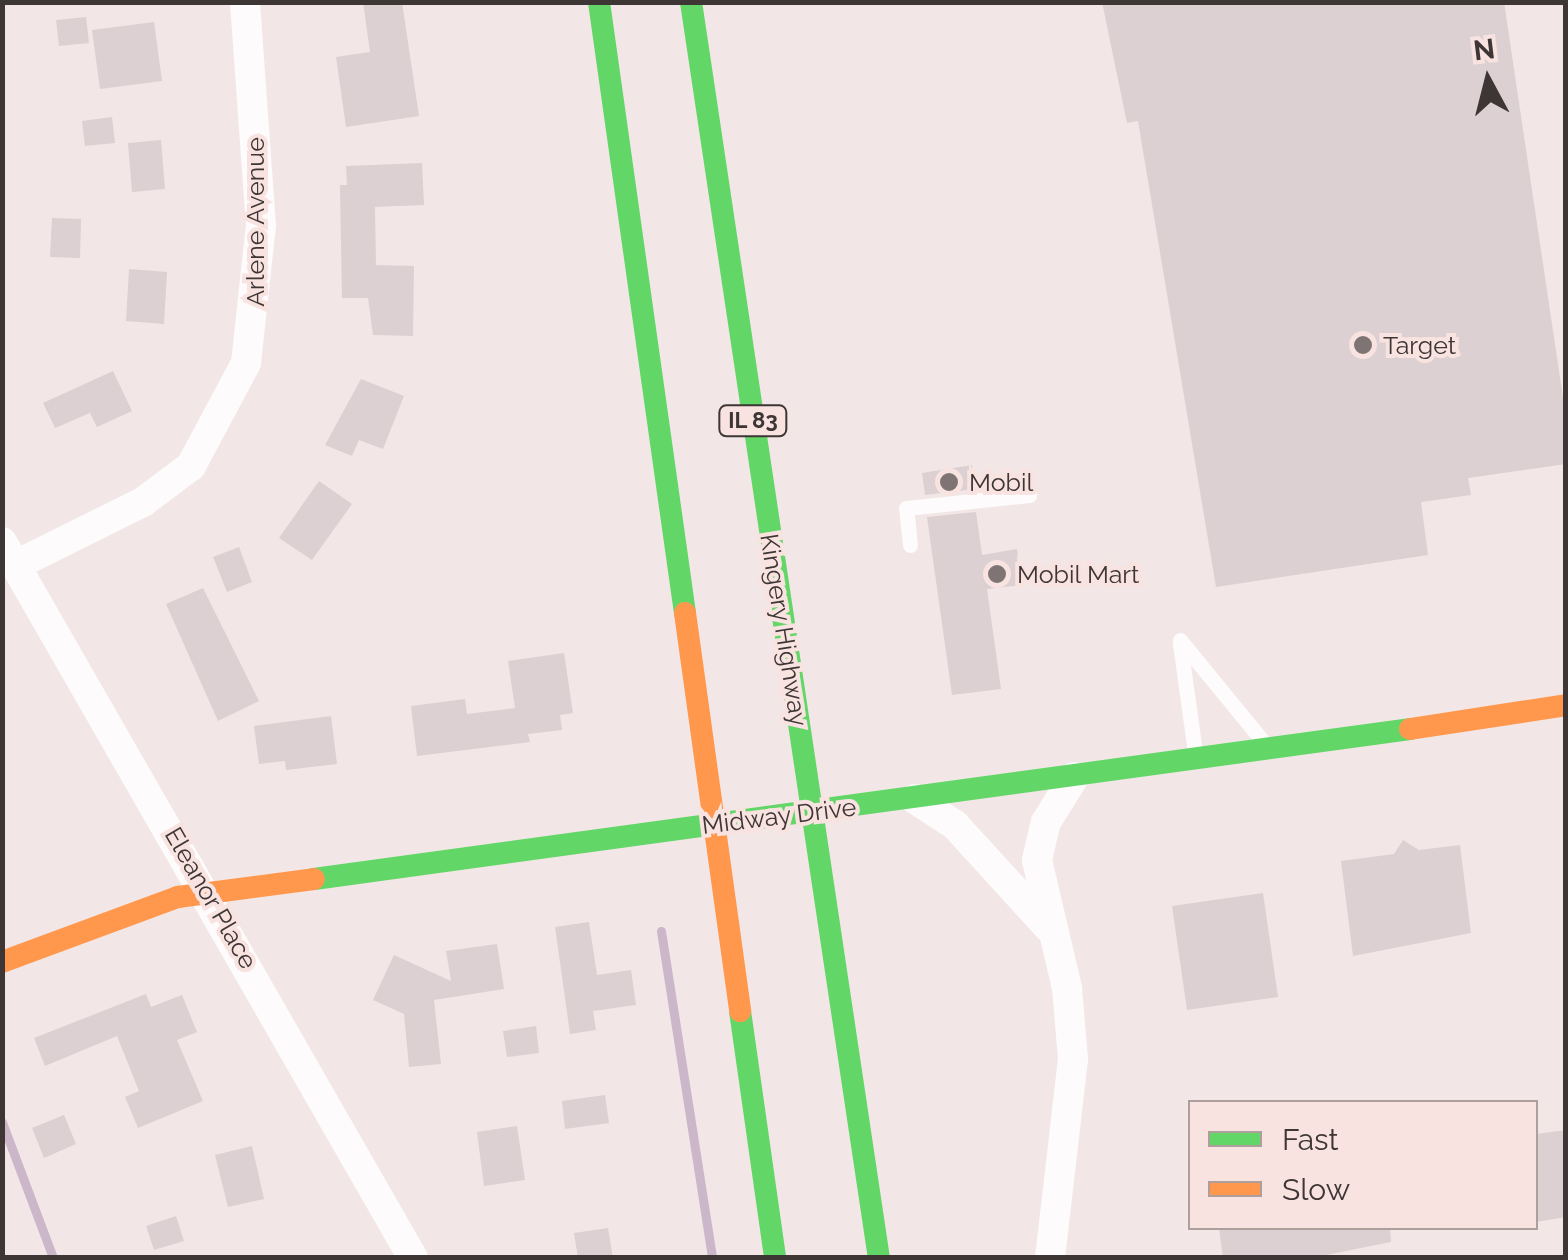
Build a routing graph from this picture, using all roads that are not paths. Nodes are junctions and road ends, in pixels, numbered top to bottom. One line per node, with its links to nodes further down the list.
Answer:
1 (244, 2): 6 (street, Arlene Avenue)
2 (599, 2): 13 (main road)
3 (691, 2): 12 (main road, Kingery Highway / IL 83)
4 (1029, 495): 5 (lane)
5 (910, 544)
6 (9, 554): 14 (street, Eleanor Place)
7 (1566, 705): 8 (main road, Midway Drive)
8 (1272, 751): 9 (main road, Midway Drive); 9 (lane)
9 (1196, 762): 10 (main road, Midway Drive)
10 (1074, 777): 11 (main road, Midway Drive); 15 (street)
11 (915, 799): 12 (main road, Midway Drive); 15 (street)
12 (812, 813): 13 (main road, Midway Drive); 19 (main road, Kingery Highway / IL 83)
13 (710, 825): 14 (main road, Midway Drive); 18 (main road)
14 (209, 892): 16 (main road, Midway Drive); 17 (street, Eleanor Place)
15 (1051, 930): 20 (street)
16 (2, 962)
17 (413, 1258)
18 (774, 1258)
19 (879, 1258)
20 (1050, 1258)

